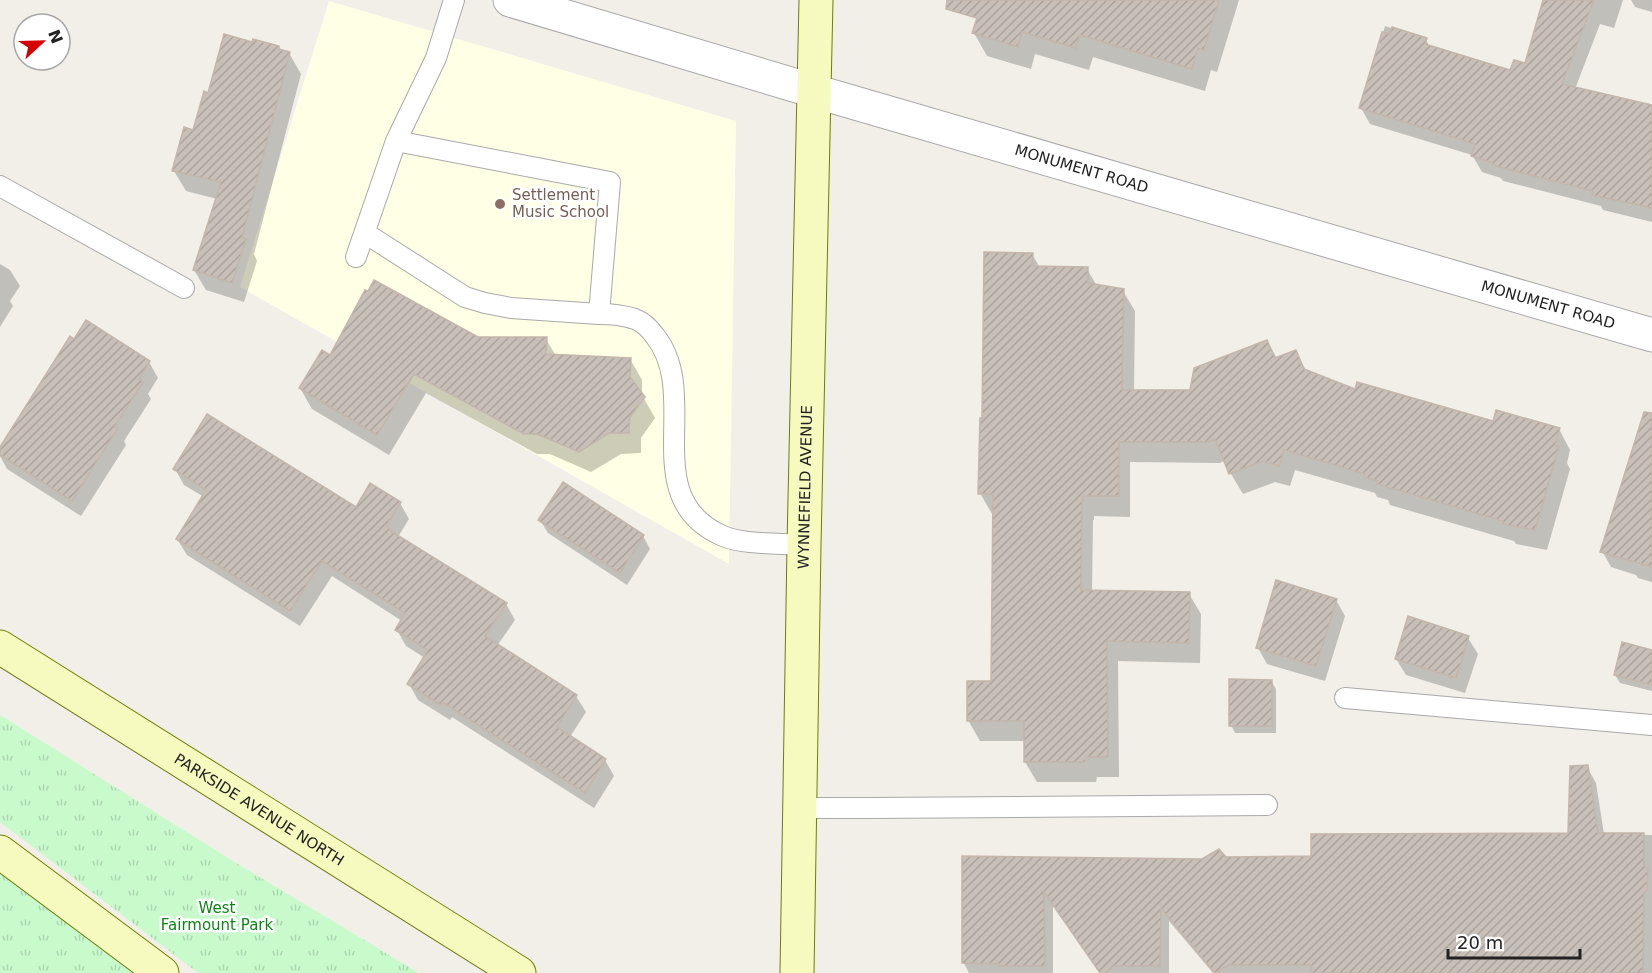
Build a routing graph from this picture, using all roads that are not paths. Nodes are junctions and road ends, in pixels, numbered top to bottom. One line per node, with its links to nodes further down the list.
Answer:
1 (454, 0): 5 (lane)
2 (510, 0): 4 (street, MONUMENT ROAD)
3 (816, 0): 4 (street, WYNNEFIELD AVENUE)
4 (814, 91): 11 (street, MONUMENT ROAD); 12 (street, WYNNEFIELD AVENUE)
5 (396, 141): 7 (lane); 10 (lane)
6 (0, 186): 9 (lane)
7 (365, 233): 8 (lane); 10 (lane)
8 (356, 257)
9 (184, 288)
10 (599, 314): 12 (lane)
11 (1652, 335)
12 (804, 545): 17 (street, WYNNEFIELD AVENUE)
13 (0, 647): 20 (street, PARKSIDE AVENUE NORTH)
14 (1344, 699): 15 (lane)
15 (1652, 725)
16 (1267, 805): 17 (lane)
17 (800, 807): 21 (street, WYNNEFIELD AVENUE)
18 (0, 852): 19 (street)
19 (162, 973)
20 (519, 973)
21 (796, 973)

